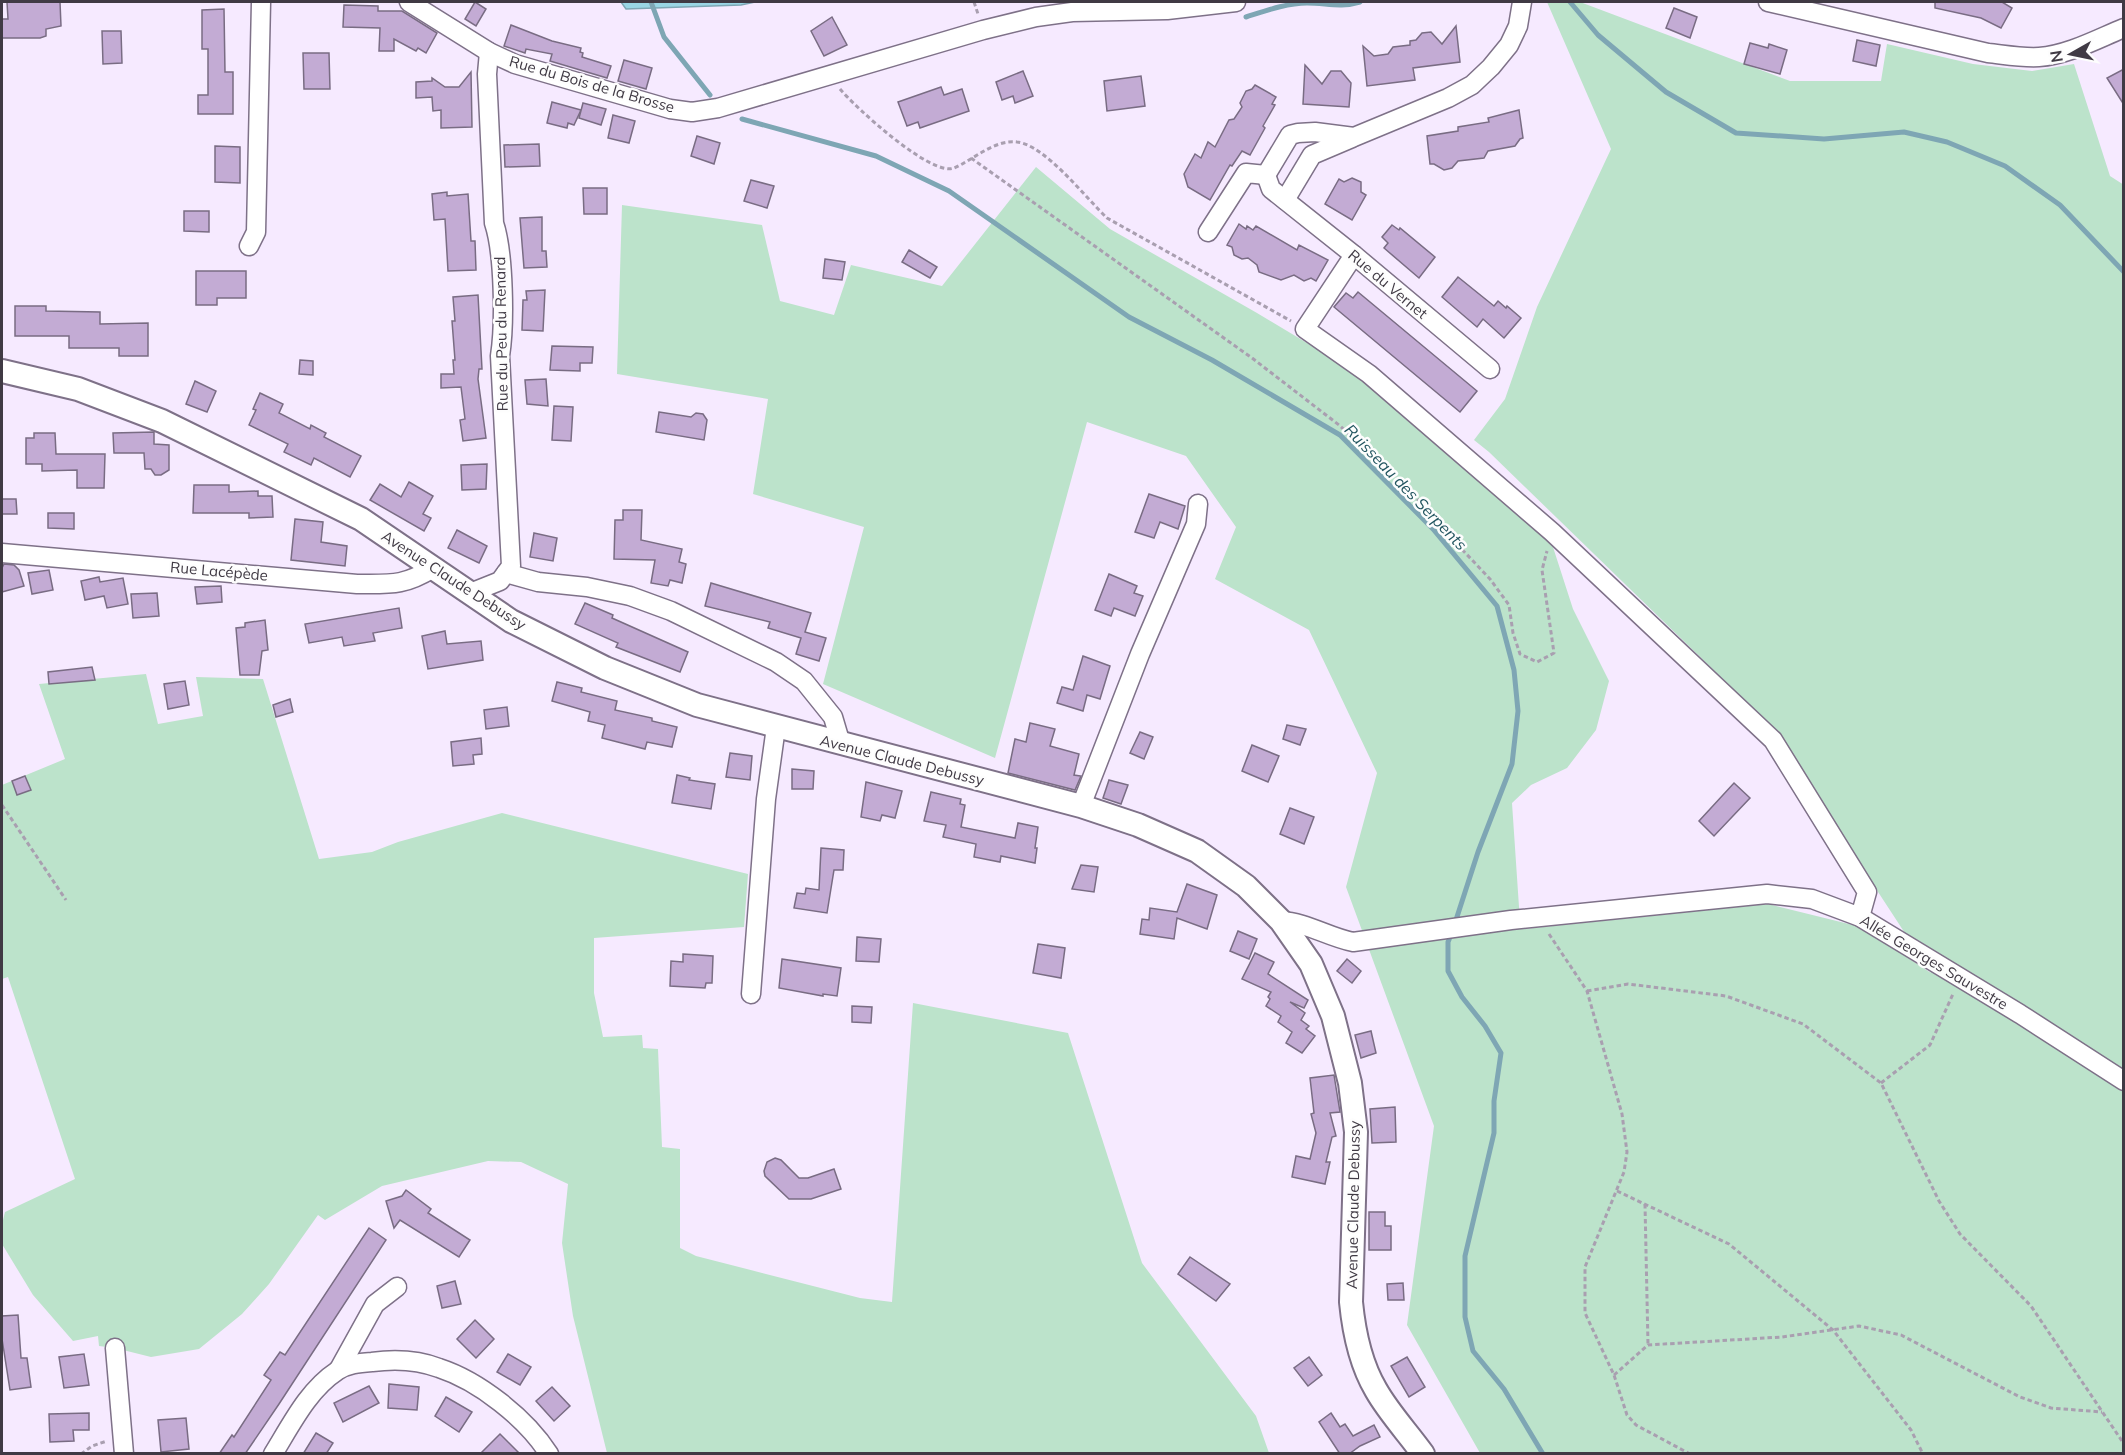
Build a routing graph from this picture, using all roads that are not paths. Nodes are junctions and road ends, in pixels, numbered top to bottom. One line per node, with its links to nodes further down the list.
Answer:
1 (261, 2): 12 (street)
2 (409, 2): 7 (street, Rue du Bois de la Brosse)
3 (1236, 2): 7 (street, Rue du Bois de la Brosse)
4 (1522, 2): 8 (street)
5 (1768, 2): 6 (street)
6 (2124, 28)
7 (489, 52): 19 (street, Rue du Peu du Renard)
8 (1354, 137): 9 (street); 10 (street)
9 (1266, 176): 10 (street, Rue du Vernet); 11 (street)
10 (1286, 200): 13 (street, Rue du Vernet)
11 (1208, 232)
12 (249, 246)
13 (1354, 255): 14 (street, Rue du Vernet); 24 (street)
14 (1490, 369)
15 (2, 371): 18 (main road, Avenue Claude Debussy)
16 (1198, 504): 23 (street)
17 (2, 553): 18 (street, Rue Lacépède)
18 (433, 568): 20 (main road, Avenue Claude Debussy)
19 (506, 573): 20 (street); 22 (street)
20 (471, 593): 21 (main road, Avenue Claude Debussy)
21 (776, 727): 22 (main road, Avenue Claude Debussy); 26 (street)
22 (841, 744): 23 (main road, Avenue Claude Debussy)
23 (1081, 806): 25 (main road, Avenue Claude Debussy)
24 (1860, 917): 25 (street, Allée Georges Sauvestre); 27 (street, Allée Georges Sauvestre)
25 (1281, 921): 34 (main road, Avenue Claude Debussy)
26 (751, 994)
27 (2124, 1081)
28 (397, 1287): 30 (street)
29 (115, 1348): 31 (street)
30 (339, 1369): 32 (street); 33 (street)
31 (124, 1454)
32 (273, 1454)
33 (549, 1454)
34 (1423, 1454)

